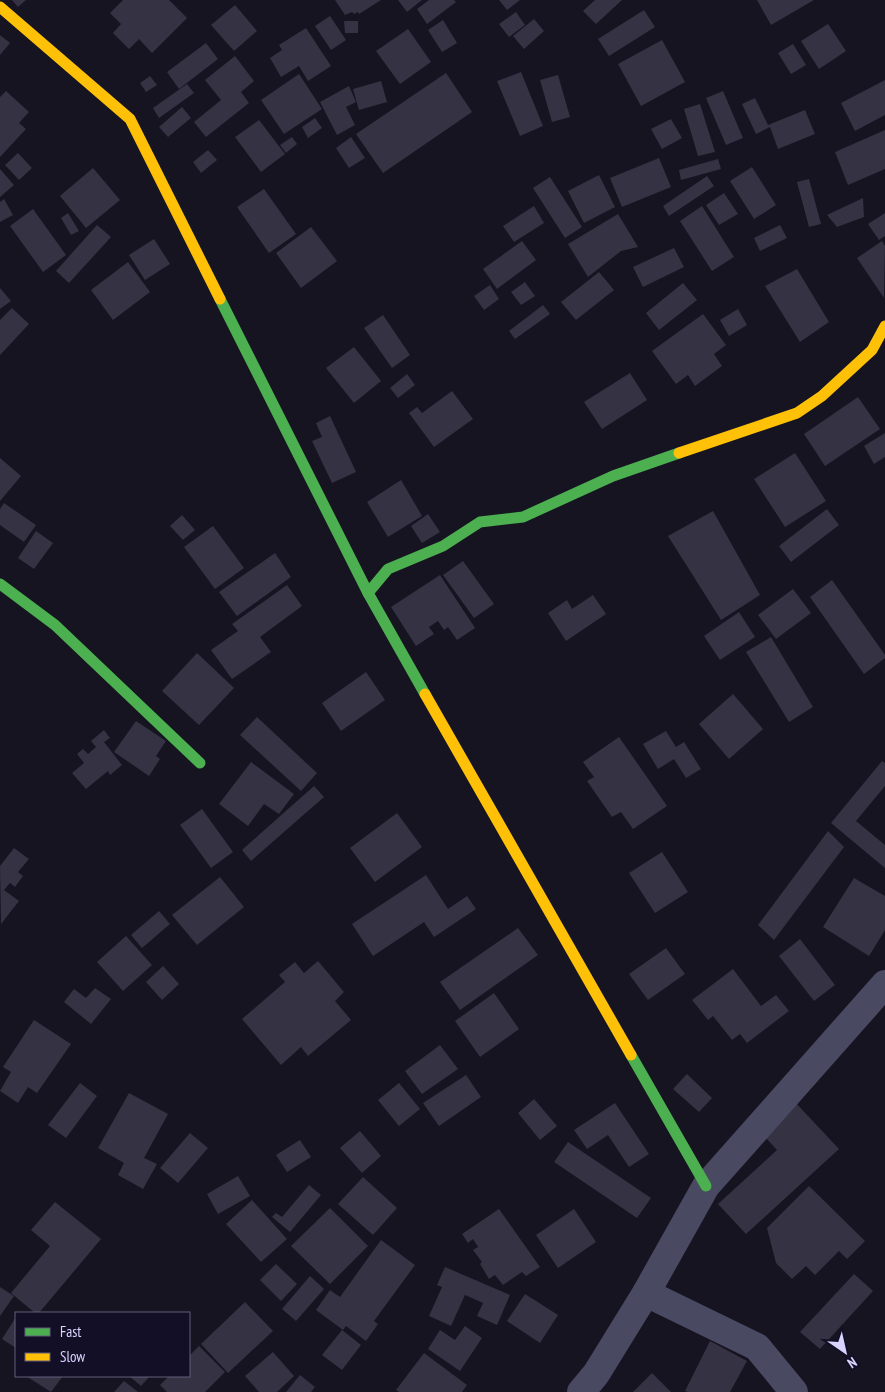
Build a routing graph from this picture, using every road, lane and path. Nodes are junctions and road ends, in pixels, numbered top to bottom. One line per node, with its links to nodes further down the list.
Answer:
1 (0, 6): 5 (street)
2 (885, 326): 3 (street)
3 (878, 351): 5 (street)
4 (0, 584): 6 (street)
5 (368, 593): 8 (street)
6 (200, 763)
7 (885, 984): 8 (street)
8 (706, 1186): 9 (street)
9 (646, 1294): 10 (street); 11 (street)
10 (581, 1392)
11 (794, 1392)

